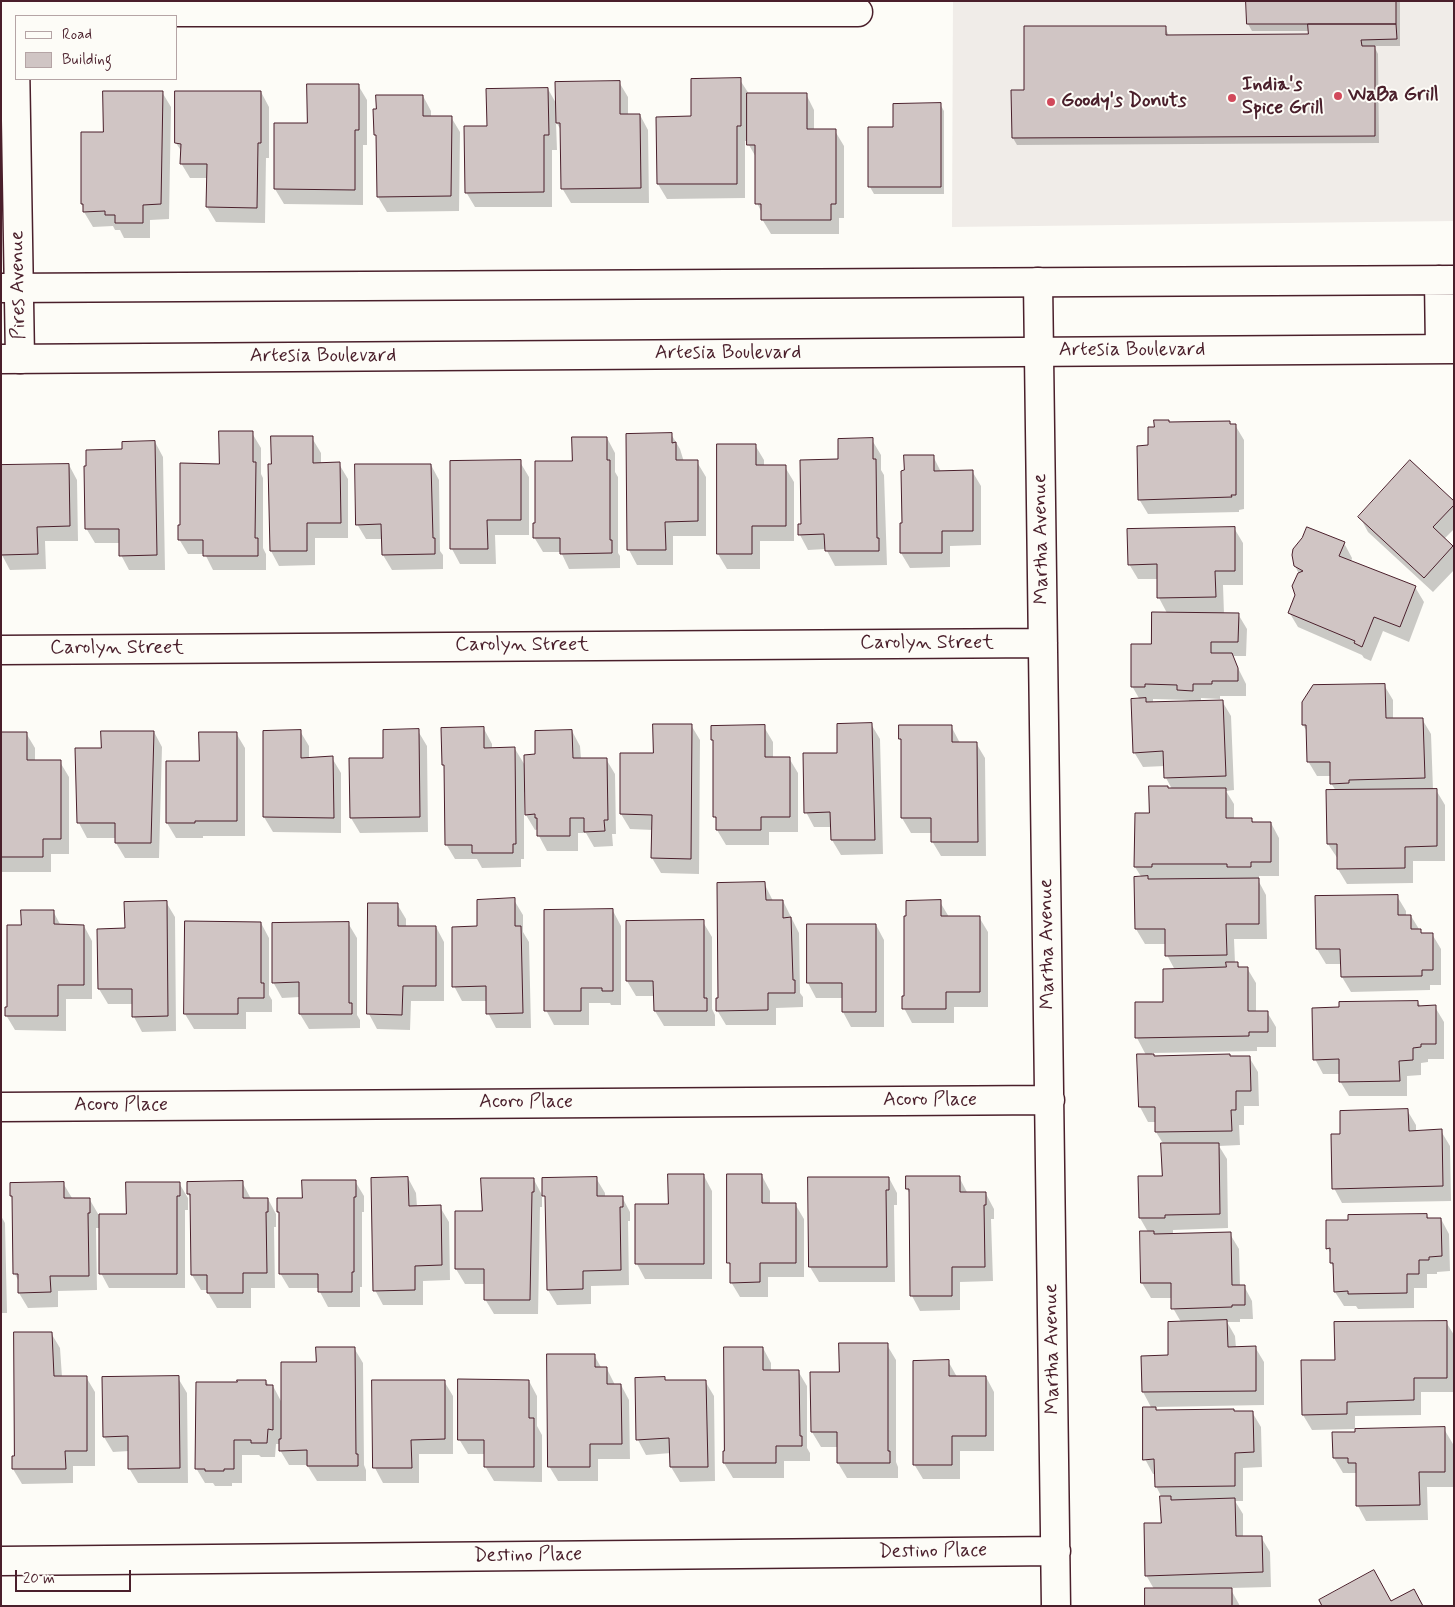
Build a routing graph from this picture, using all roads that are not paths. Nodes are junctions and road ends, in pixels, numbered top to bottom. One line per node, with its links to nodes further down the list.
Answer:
1 (14, 7): 2 (street); 5 (street, Pires Avenue)
2 (858, 12)
3 (1446, 280): 4 (street); 6 (street)
4 (1038, 282): 5 (street); 7 (street, Martha Avenue)
5 (10, 287): 8 (street, Pires Avenue)
6 (1447, 349): 7 (street, Artesia Boulevard)
7 (1040, 352): 8 (street, Artesia Boulevard); 9 (street, Martha Avenue)
8 (11, 359)
9 (1043, 643): 10 (street, Carolyn Street); 11 (street, Martha Avenue)
10 (1, 650)
11 (1050, 1100): 12 (street, Acoro Place); 13 (street, Martha Avenue)
12 (1, 1107)
13 (1056, 1550): 14 (street, Destino Place); 15 (street, Martha Avenue)
14 (1, 1560)
15 (1056, 1606)

